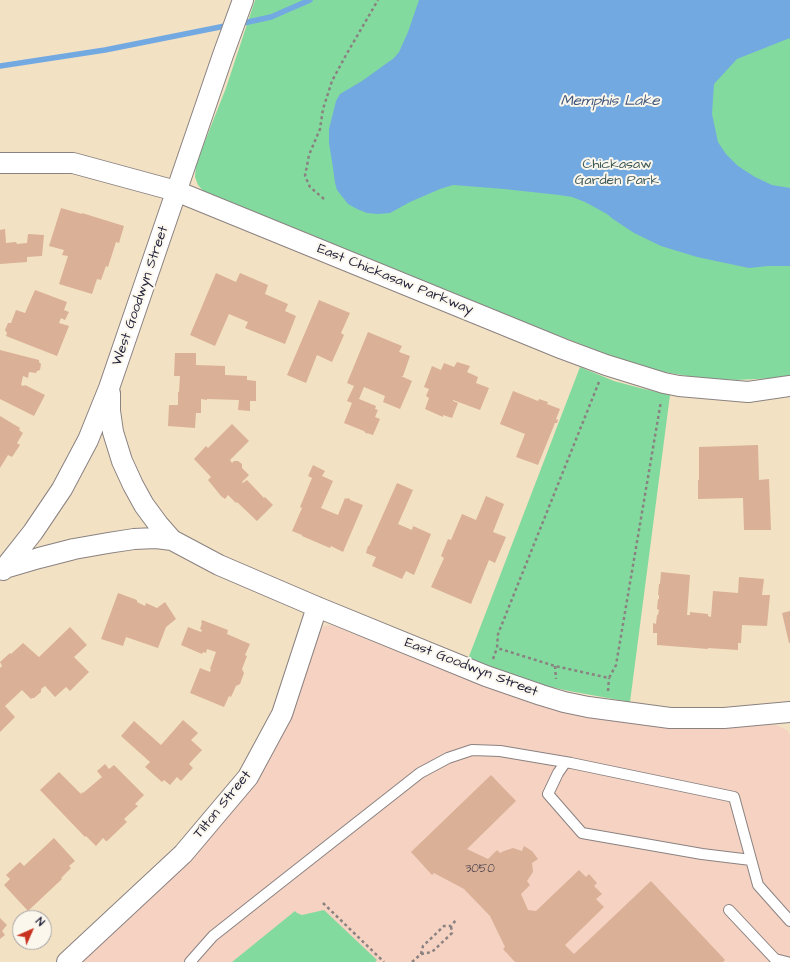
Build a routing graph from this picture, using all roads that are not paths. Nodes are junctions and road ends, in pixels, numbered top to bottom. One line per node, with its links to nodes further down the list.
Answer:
1 (242, 5): 3 (street, West Goodwyn Street)
2 (0, 163): 3 (street, East Chickasaw Parkway)
3 (176, 191): 4 (street, East Chickasaw Parkway); 5 (street, West Goodwyn Street)
4 (790, 386)
5 (110, 388): 6 (street, East Goodwyn Street); 7 (street, West Goodwyn Street)
6 (172, 540): 7 (street, East Goodwyn Street); 8 (street, East Goodwyn Street)
7 (2, 571)
8 (317, 607): 9 (street, East Goodwyn Street); 14 (street, Tilton Street)
9 (790, 712)
10 (565, 763): 11 (lane); 11 (lane); 15 (lane)
11 (751, 860): 13 (lane)
12 (729, 910): 16 (lane)
13 (790, 921)
14 (67, 962)
15 (190, 962)
16 (787, 962)

